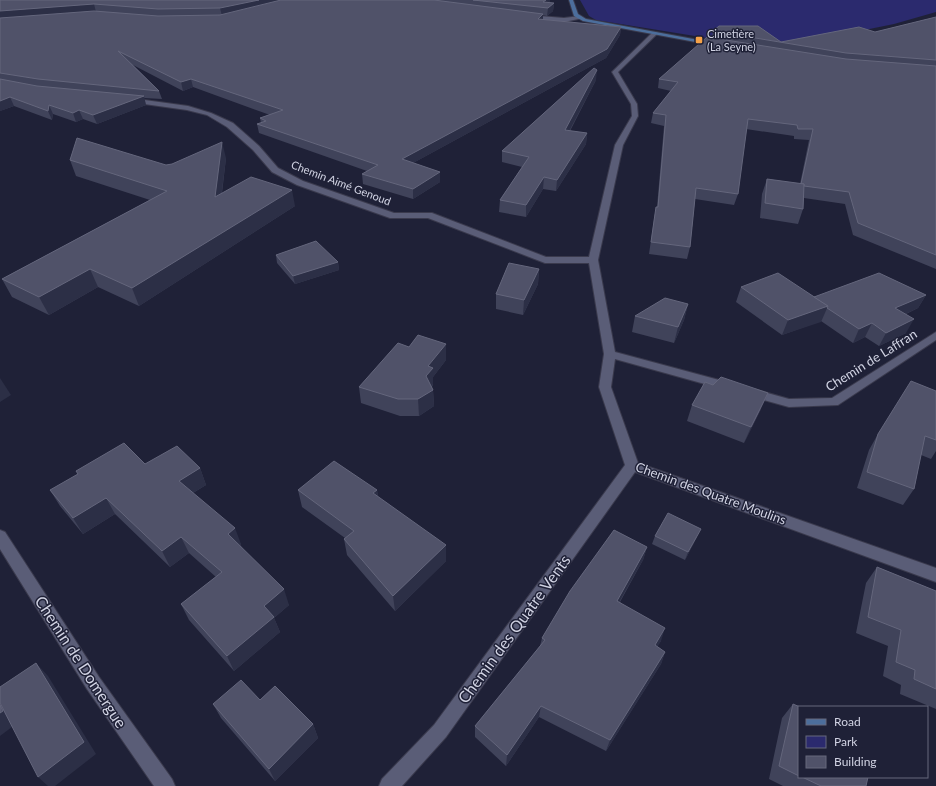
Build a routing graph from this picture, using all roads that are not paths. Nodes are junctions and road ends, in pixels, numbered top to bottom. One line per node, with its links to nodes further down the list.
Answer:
1 (571, 0): 3 (street)
2 (518, 16): 3 (street)
3 (580, 18): 4 (street)
4 (655, 33): 5 (street); 7 (street, Chemin des Quatre Moulins)
5 (722, 45)
6 (119, 99): 7 (street, Chemin Aimé Genoud)
7 (593, 260): 9 (street, Chemin des Quatre Moulins)
8 (936, 335): 9 (street, Chemin de Laffran)
9 (610, 354): 10 (street, Chemin des Quatre Moulins)
10 (632, 466): 12 (street, Chemin des Quatre Moulins); 14 (street, Chemin des Quatre Vents)
11 (0, 536): 13 (street, Chemin de Domergue)
12 (936, 575)
13 (165, 786)
14 (389, 786)

